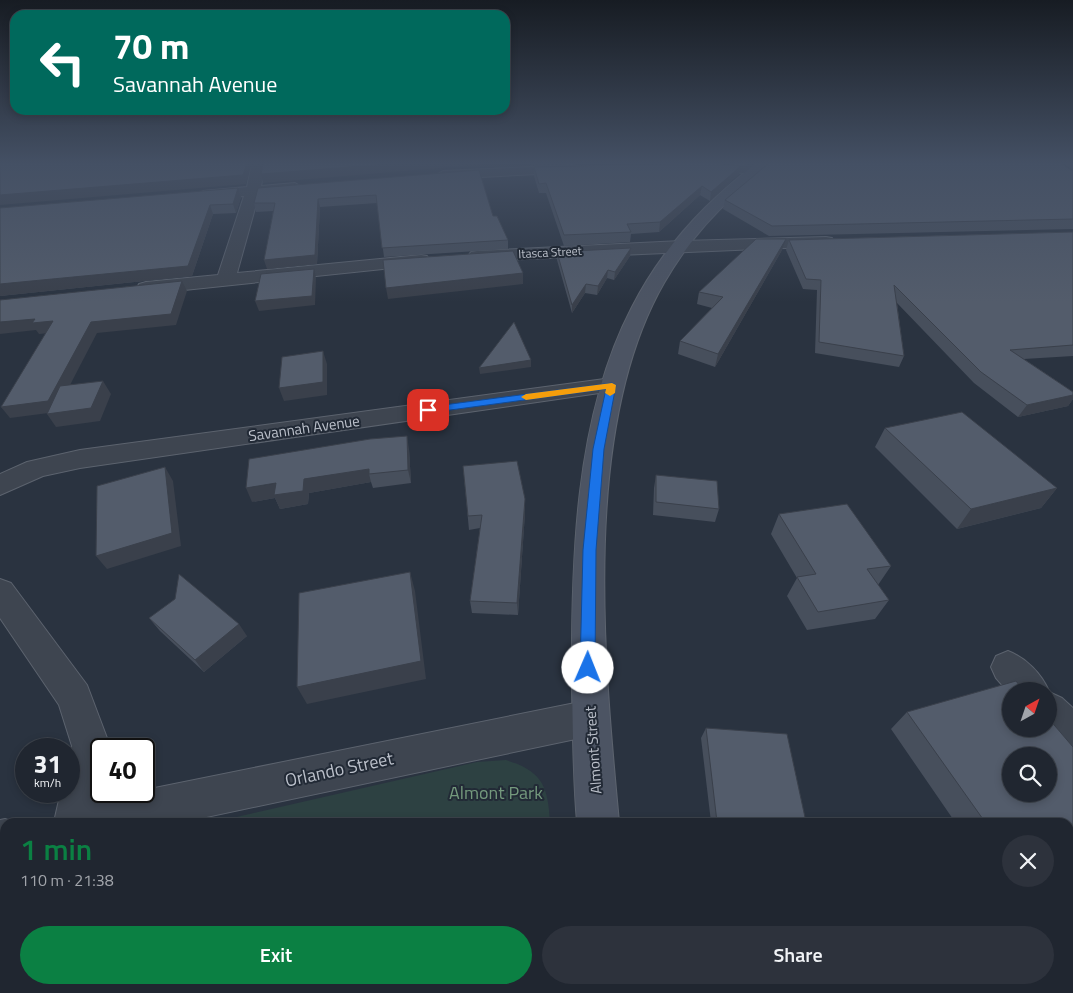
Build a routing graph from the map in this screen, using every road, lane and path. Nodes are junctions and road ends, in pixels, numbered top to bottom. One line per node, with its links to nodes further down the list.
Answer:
1 (247, 209): 7 (street)
2 (712, 209): 4 (street, Almont Street)
3 (842, 242): 4 (street, Itasca Street)
4 (681, 246): 5 (street, Itasca Street); 9 (street, Almont Street)
5 (463, 257)
6 (434, 259): 7 (street)
7 (226, 279): 8 (street)
8 (128, 290)
9 (612, 385): 10 (street, Savannah Avenue); 12 (street, Almont Street)
10 (0, 485)
11 (0, 592): 15 (street)
12 (590, 718): 16 (street, Orlando Street); 17 (street, Almont Street)
13 (1058, 719): 14 (street)
14 (1073, 735)
15 (76, 818)
16 (106, 818)
17 (598, 818)

